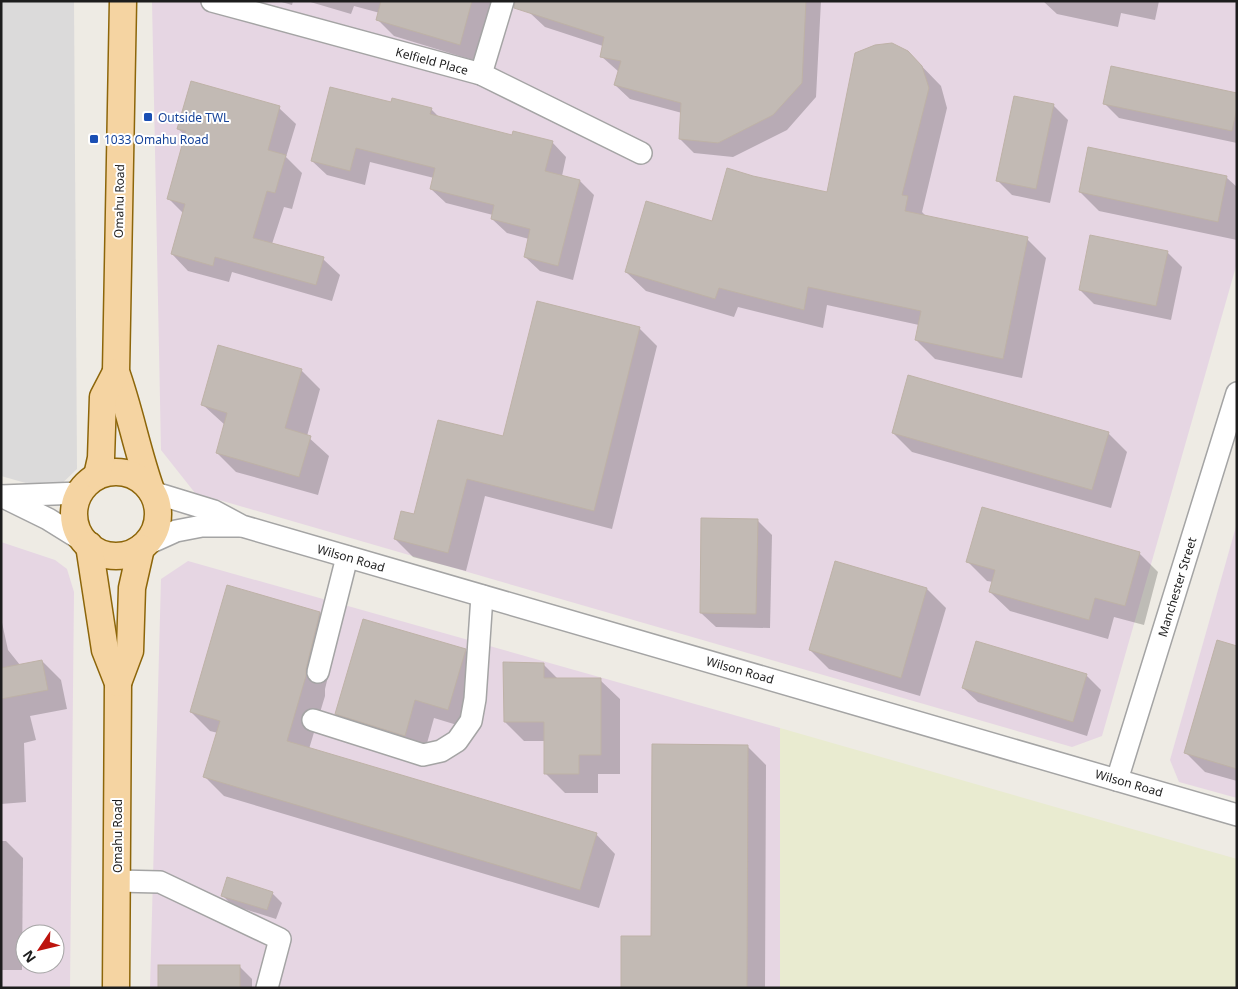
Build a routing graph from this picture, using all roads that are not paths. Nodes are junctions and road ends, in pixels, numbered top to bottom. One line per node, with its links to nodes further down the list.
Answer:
1 (123, 1): 6 (main road, Omahu Road)
2 (212, 1): 4 (street, Kelfield Place)
3 (503, 1): 4 (street)
4 (481, 74): 5 (street, Kelfield Place)
5 (640, 153)
6 (116, 372): 8 (main road, Omahu Road); 9 (main road, Omahu Road)
7 (1237, 393): 19 (street, Manchester Street)
8 (88, 485): 9 (main road); 10 (street); 12 (main road)
9 (152, 491): 11 (street, Wilson Road); 13 (main road)
10 (1, 496): 12 (street)
11 (242, 526): 13 (street, Wilson Road); 14 (street, Wilson Road)
12 (87, 543): 13 (main road); 17 (main road, Omahu Road)
13 (143, 546): 17 (main road, Omahu Road)
14 (348, 557): 15 (street, Wilson Road); 16 (street)
15 (482, 596): 18 (street); 19 (street, Wilson Road)
16 (318, 672)
17 (118, 683): 21 (main road, Omahu Road)
18 (312, 720)
19 (1117, 780): 20 (street, Wilson Road)
20 (1237, 815)
21 (117, 881): 22 (main road, Omahu Road); 23 (street)
22 (116, 988)
23 (267, 988)

